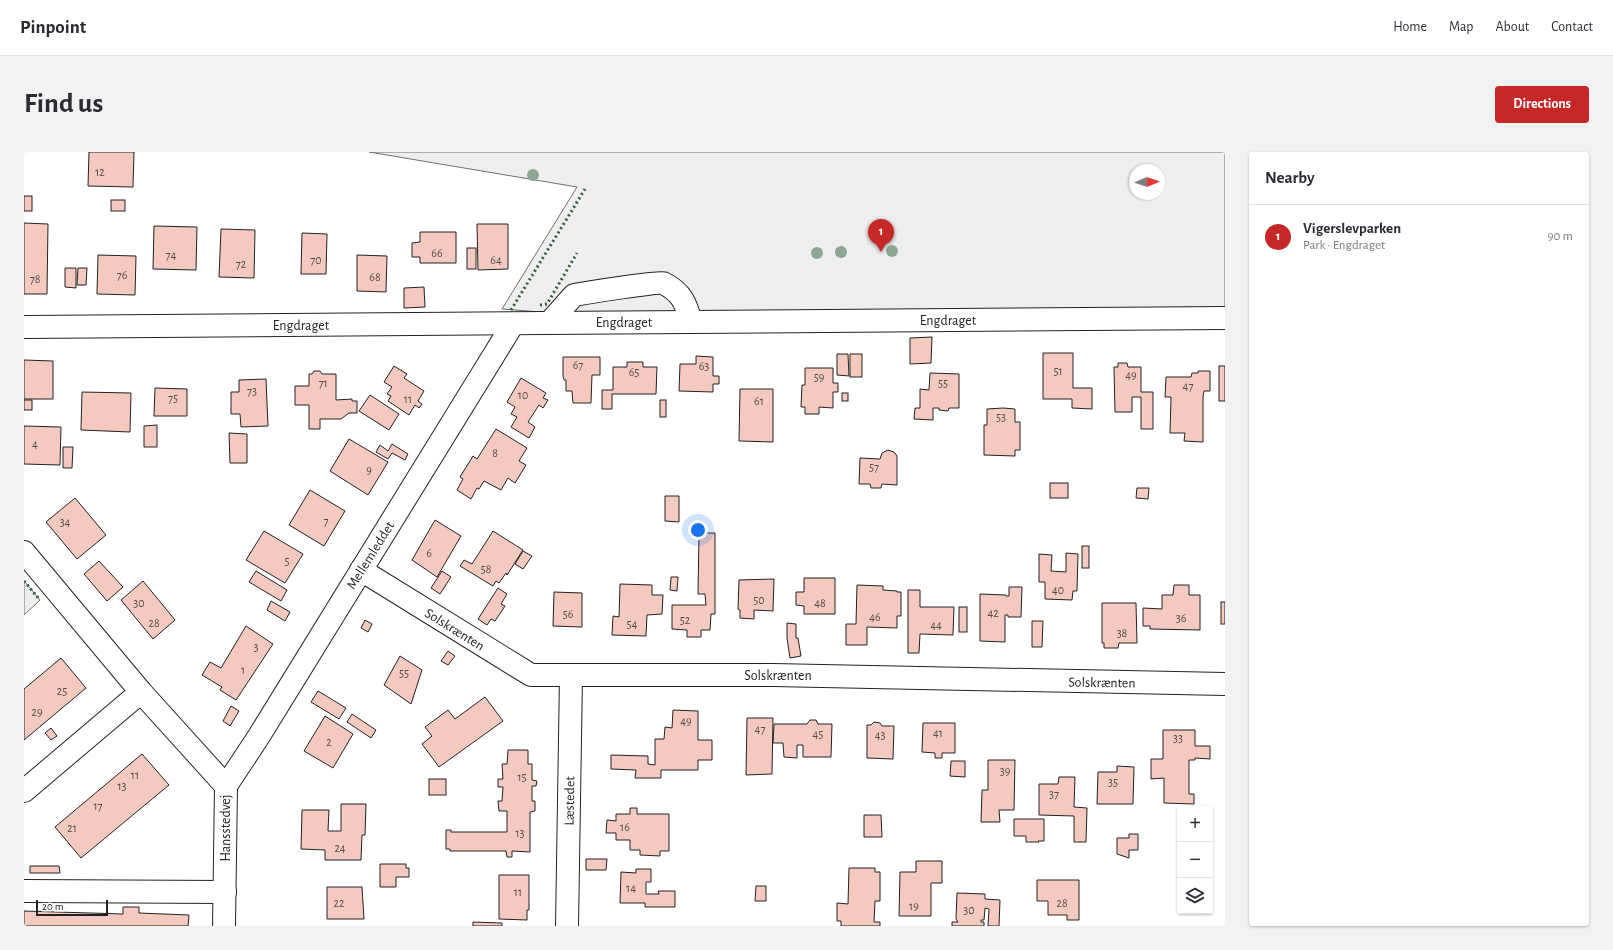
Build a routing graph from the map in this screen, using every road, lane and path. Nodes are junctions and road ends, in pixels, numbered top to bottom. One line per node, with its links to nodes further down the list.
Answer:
1 (1225, 318): 3 (street, Engdraget)
2 (550, 322): 3 (street, Engdraget); 3 (street); 4 (street, Engdraget)
3 (691, 322)
4 (513, 324): 5 (street, Engdraget); 7 (street, Mellemleddet)
5 (24, 327)
6 (24, 552): 10 (street, Hansstedvej)
7 (361, 570): 8 (street, Solskrænten); 11 (street, Mellemleddet)
8 (571, 676): 9 (street, Solskrænten); 16 (street, Læstedet)
9 (1225, 684)
10 (141, 692): 11 (street, Hansstedvej); 12 (street)
11 (226, 786): 14 (street, Hansstedvej)
12 (24, 791)
13 (24, 891): 14 (street)
14 (225, 892): 15 (street, Hansstedvej)
15 (224, 926)
16 (567, 926)

